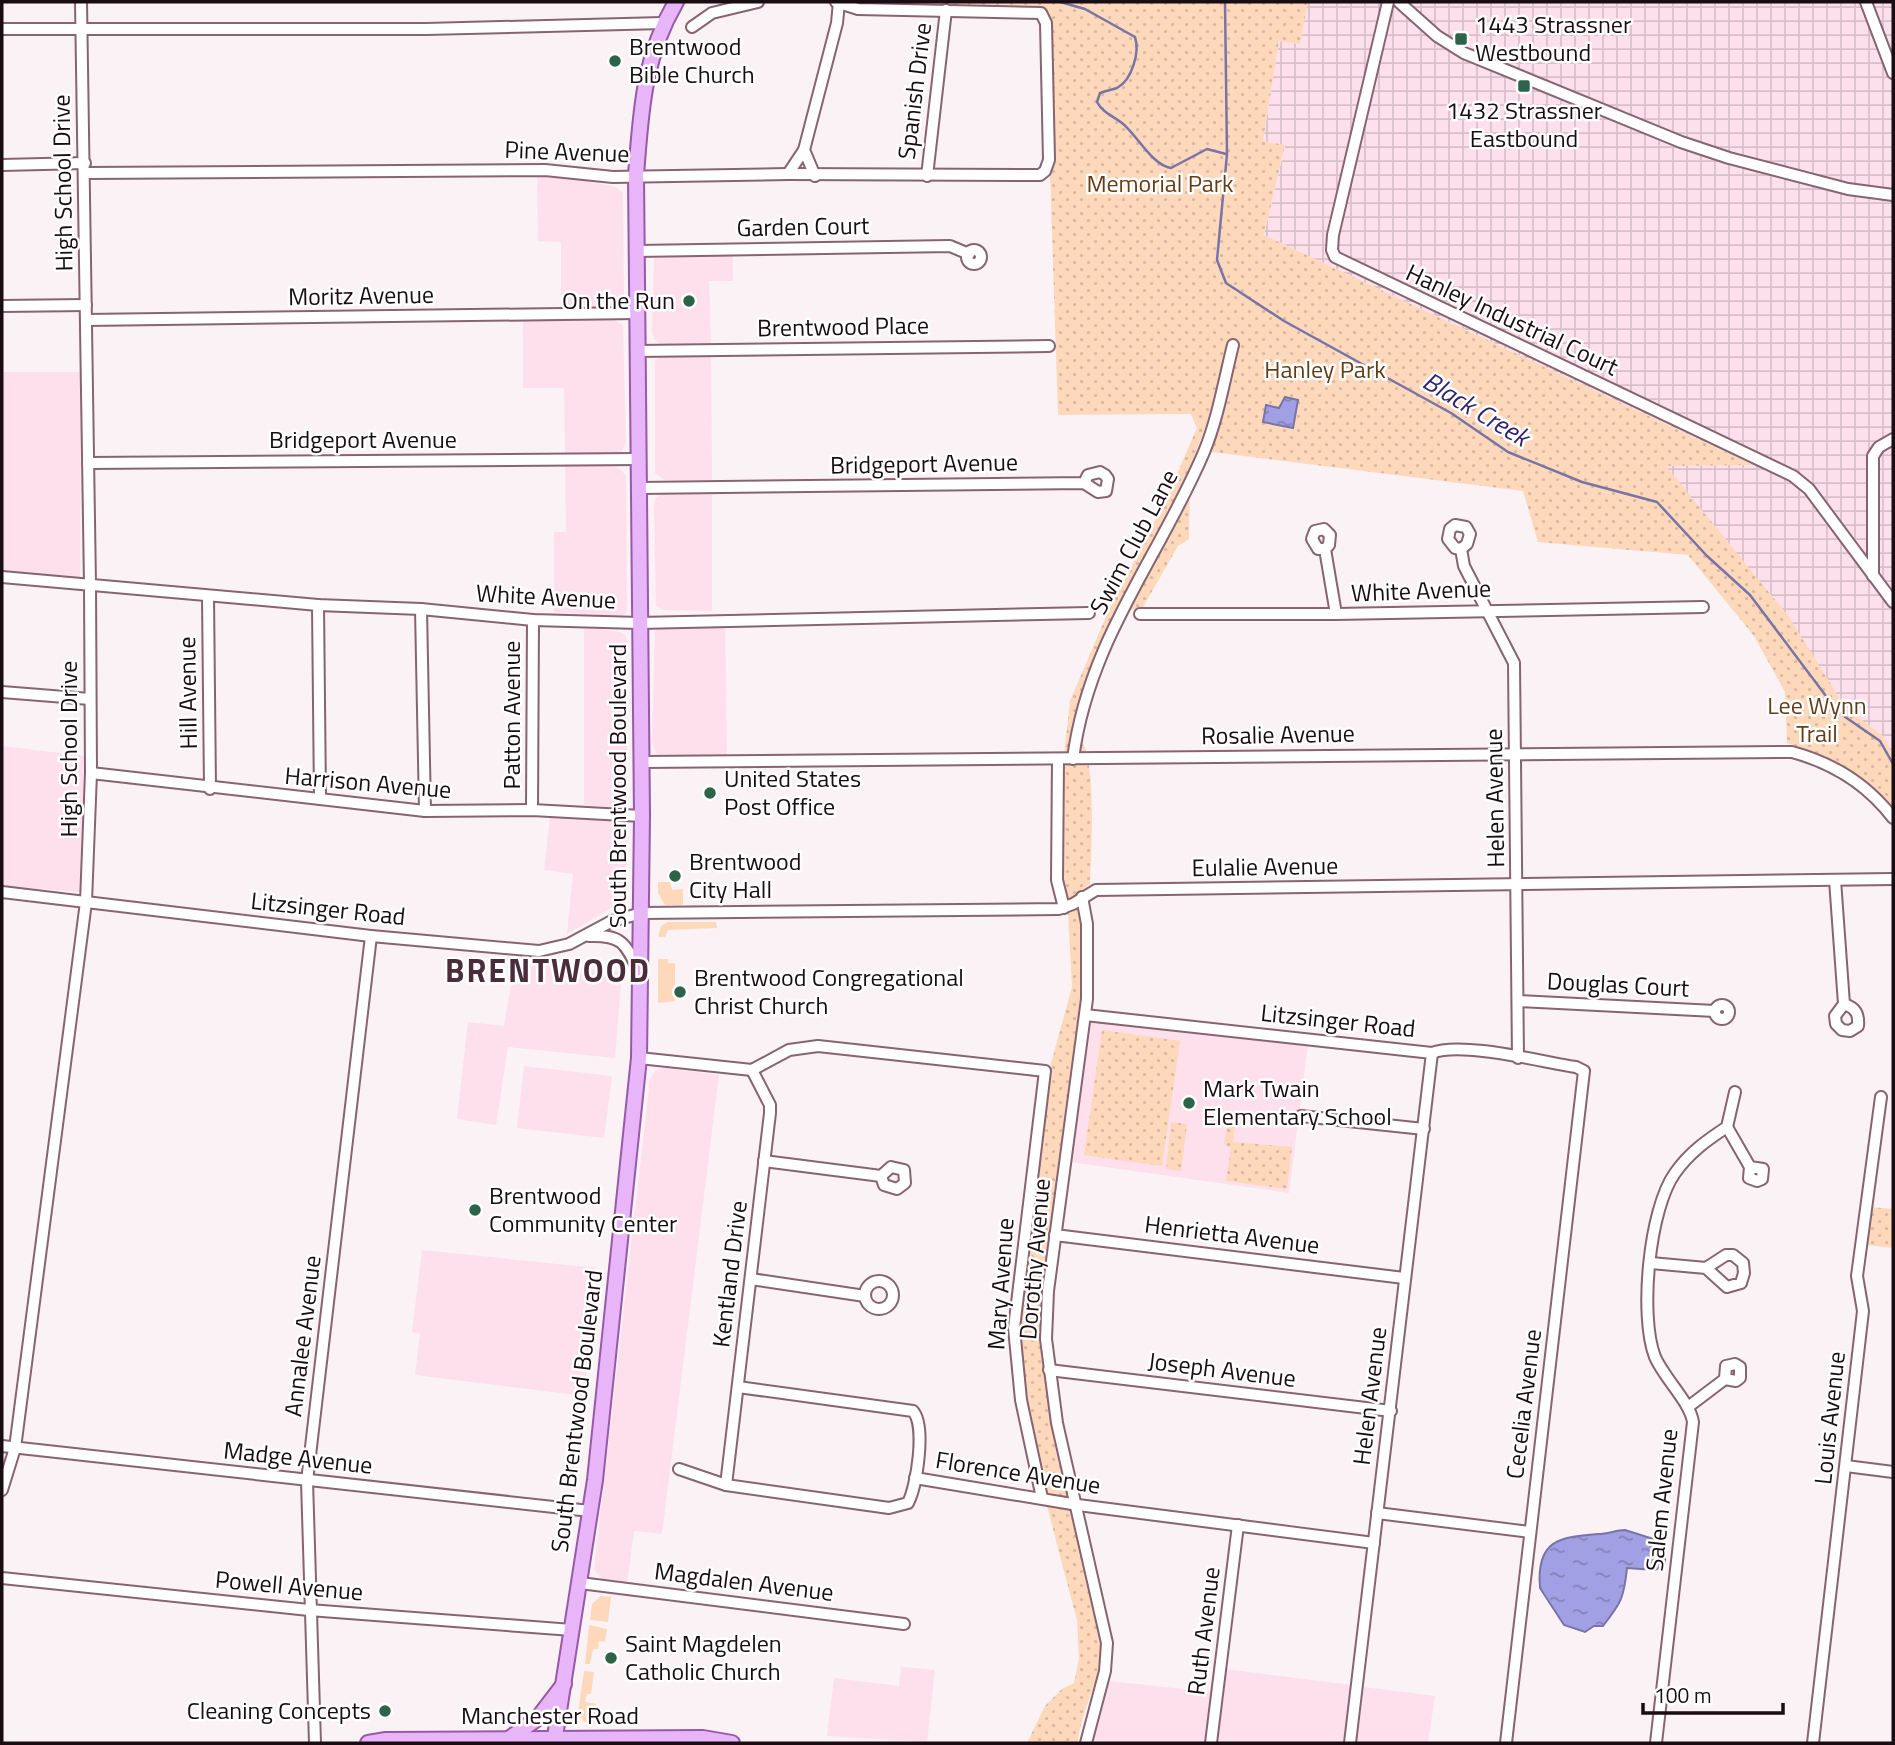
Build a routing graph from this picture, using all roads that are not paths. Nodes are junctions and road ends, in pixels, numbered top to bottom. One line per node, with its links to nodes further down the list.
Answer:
1 (81, 2): 12 (street, High School Drive)
2 (758, 2): 10 (street)
3 (838, 2): 8 (street); 14 (street)
4 (1388, 2): 38 (street, Hanley Industrial Court)
5 (1399, 2): 21 (street)
6 (1866, 2): 13 (street)
7 (677, 4): 9 (main road, South Brentwood Boulevard)
8 (946, 10): 20 (street, Spanish Drive); 20 (street, Pine Avenue)
9 (663, 23): 12 (street); 18 (main road, South Brentwood Boulevard)
10 (692, 27)
11 (2, 29): 12 (street)
12 (80, 29): 16 (street, High School Drive)
13 (1893, 73)
14 (804, 150): 17 (street); 19 (street)
15 (2, 165): 16 (street, Pine Avenue)
16 (85, 168): 18 (street, Pine Avenue); 24 (street, High School Drive)
17 (788, 174): 18 (street, Pine Avenue); 19 (street, Pine Avenue)
18 (636, 175): 22 (main road, South Brentwood Boulevard)
19 (815, 176): 20 (street, Pine Avenue)
20 (927, 176)
21 (1893, 195)
22 (637, 251): 23 (street, Garden Court); 26 (main road, South Brentwood Boulevard)
23 (969, 254)
24 (86, 305): 25 (street); 27 (street, High School Drive)
25 (2, 306)
26 (636, 313): 27 (street, Moritz Avenue); 30 (main road, South Brentwood Boulevard)
27 (86, 320): 33 (street, High School Drive)
28 (1233, 345): 55 (street, Swim Club Lane)
29 (1049, 346): 30 (street, Brentwood Place)
30 (637, 351): 32 (main road, South Brentwood Boulevard)
31 (1893, 439): 38 (street)
32 (639, 459): 33 (street, Bridgeport Avenue); 35 (main road, South Brentwood Boulevard)
33 (88, 463): 40 (street, High School Drive)
34 (1084, 483): 35 (street, Bridgeport Avenue)
35 (639, 488): 51 (main road, South Brentwood Boulevard)
36 (1325, 549): 49 (street)
37 (1461, 549): 46 (street, Helen Avenue)
38 (1873, 576): 42 (street, Hanley Industrial Court)
39 (2, 577): 40 (street, White Avenue)
40 (90, 585): 41 (street, White Avenue); 53 (street, High School Drive)
41 (208, 596): 43 (street, White Avenue); 59 (street, Hill Avenue)
42 (1893, 602)
43 (318, 605): 45 (street, White Avenue); 60 (street)
44 (1703, 607): 46 (street, White Avenue)
45 (421, 609): 50 (street, White Avenue); 62 (street)
46 (1488, 610): 49 (street, White Avenue); 54 (street, Helen Avenue)
47 (1090, 613): 51 (street, White Avenue)
48 (1140, 614): 49 (street, White Avenue)
49 (1336, 614)
50 (533, 620): 51 (street, White Avenue); 61 (street, Patton Avenue)
51 (639, 623): 57 (main road, South Brentwood Boulevard)
52 (2, 692): 53 (street)
53 (90, 699): 58 (street, High School Drive)
54 (1516, 752): 55 (street, Rosalie Avenue); 64 (street, Rosalie Avenue); 67 (street, Helen Avenue)
55 (1073, 759): 56 (street, Rosalie Avenue)
56 (1058, 760): 57 (street, Rosalie Avenue); 71 (street)
57 (641, 762): 63 (main road, South Brentwood Boulevard)
58 (91, 774): 59 (street, Harrison Avenue); 70 (street, High School Drive)
59 (210, 789): 60 (street, Harrison Avenue)
60 (320, 799): 62 (street, Harrison Avenue)
61 (532, 810): 62 (street, Harrison Avenue); 63 (street, Harrison Avenue)
62 (425, 811)
63 (642, 816): 72 (main road, South Brentwood Boulevard)
64 (1893, 818)
65 (1893, 879): 66 (street, Eulalie Avenue)
66 (1835, 880): 67 (street, Eulalie Avenue); 77 (street)
67 (1517, 884): 69 (street, Eulalie Avenue); 76 (street, Helen Avenue)
68 (2, 892): 70 (street, Litzsinger Road)
69 (1082, 897): 71 (street, Eulalie Avenue); 79 (street, Dorothy Avenue)
70 (86, 902): 73 (street, Litzsinger Road); 105 (street, High School Drive)
71 (1064, 908): 72 (street)
72 (642, 913): 74 (street, Litzsinger Road); 75 (main road, South Brentwood Boulevard)
73 (372, 936): 74 (street, Litzsinger Road); 110 (street, Annalee Avenue)
74 (586, 936): 75 (street)
75 (641, 975): 81 (main road, South Brentwood Boulevard)
76 (1518, 1000): 78 (street, Douglas Court); 82 (street, Helen Avenue)
77 (1844, 1003)
78 (1715, 1011)
79 (1085, 1015): 80 (street, Litzsinger Road); 93 (street, Dorothy Avenue)
80 (1432, 1053): 82 (street, Litzsinger Road); 89 (street, Helen Avenue)
81 (639, 1058): 83 (street); 115 (main road, South Brentwood Boulevard)
82 (1518, 1058): 84 (street, Litzsinger Road)
83 (752, 1070): 90 (street, Kentland Drive); 113 (street, Mary Avenue)
84 (1584, 1071): 118 (street, Cecelia Avenue)
85 (1735, 1093): 88 (street)
86 (1881, 1097): 106 (street, Louis Avenue)
87 (1301, 1116): 89 (street)
88 (1727, 1127): 91 (street); 94 (street, Salem Avenue)
89 (1424, 1129): 96 (street, Helen Avenue)
90 (764, 1161): 92 (street); 97 (street, Kentland Drive)
91 (1749, 1167)
92 (881, 1176)
93 (1055, 1235): 96 (street, Henrietta Avenue); 99 (street, Dorothy Avenue)
94 (1651, 1263): 95 (street); 102 (street, Salem Avenue)
95 (1706, 1268)
96 (1404, 1278): 103 (street, Helen Avenue)
97 (751, 1279): 98 (street); 101 (street, Kentland Drive)
98 (865, 1296)
99 (1049, 1370): 103 (street, Joseph Avenue); 114 (street, Dorothy Avenue)
100 (1725, 1378): 102 (street)
101 (738, 1387): 109 (street); 111 (street, Kentland Drive)
102 (1688, 1408): 135 (street, Salem Avenue)
103 (1391, 1411): 116 (street, Helen Avenue)
104 (2, 1446): 105 (street, Madge Avenue)
105 (16, 1448): 110 (street, Madge Avenue); 112 (street, High School Drive)
106 (1846, 1466): 108 (street); 136 (street, Louis Avenue)
107 (679, 1469): 111 (street, Florence Avenue)
108 (1893, 1472)
109 (915, 1478): 111 (street, Florence Avenue); 113 (street, Florence Avenue)
110 (307, 1480): 115 (street, Madge Avenue); 122 (street, Annalee Avenue)
111 (726, 1486)
112 (2, 1490)
113 (1042, 1498): 114 (street, Florence Avenue)
114 (1078, 1504): 117 (street, Florence Avenue); 131 (street, Dorothy Avenue)
115 (590, 1511): 121 (main road, South Brentwood Boulevard)
116 (1377, 1513): 118 (street); 119 (street, Helen Avenue)
117 (1238, 1525): 119 (street, Florence Avenue); 132 (street, Ruth Avenue)
118 (1530, 1532): 134 (street, Cecelia Avenue)
119 (1374, 1543): 133 (street, Helen Avenue)
120 (2, 1578): 122 (street, Powell Avenue)
121 (580, 1583): 123 (street, Magdalen Avenue); 124 (main road, South Brentwood Boulevard)
122 (309, 1610): 124 (street, Powell Avenue); 128 (street, Annalee Avenue)
123 (904, 1624)
124 (572, 1630): 125 (main road, South Brentwood Boulevard)
125 (565, 1683): 126 (main road); 127 (main road, South Brentwood Boulevard)
126 (508, 1740): 127 (main road, Manchester Road); 129 (main road, Manchester Road)
127 (556, 1742): 130 (main road, Manchester Road)
128 (315, 1743)
129 (368, 1743)
130 (732, 1743)
131 (1086, 1743)
132 (1211, 1743)
133 (1350, 1743)
134 (1506, 1743)
135 (1656, 1743)
136 (1813, 1743)

